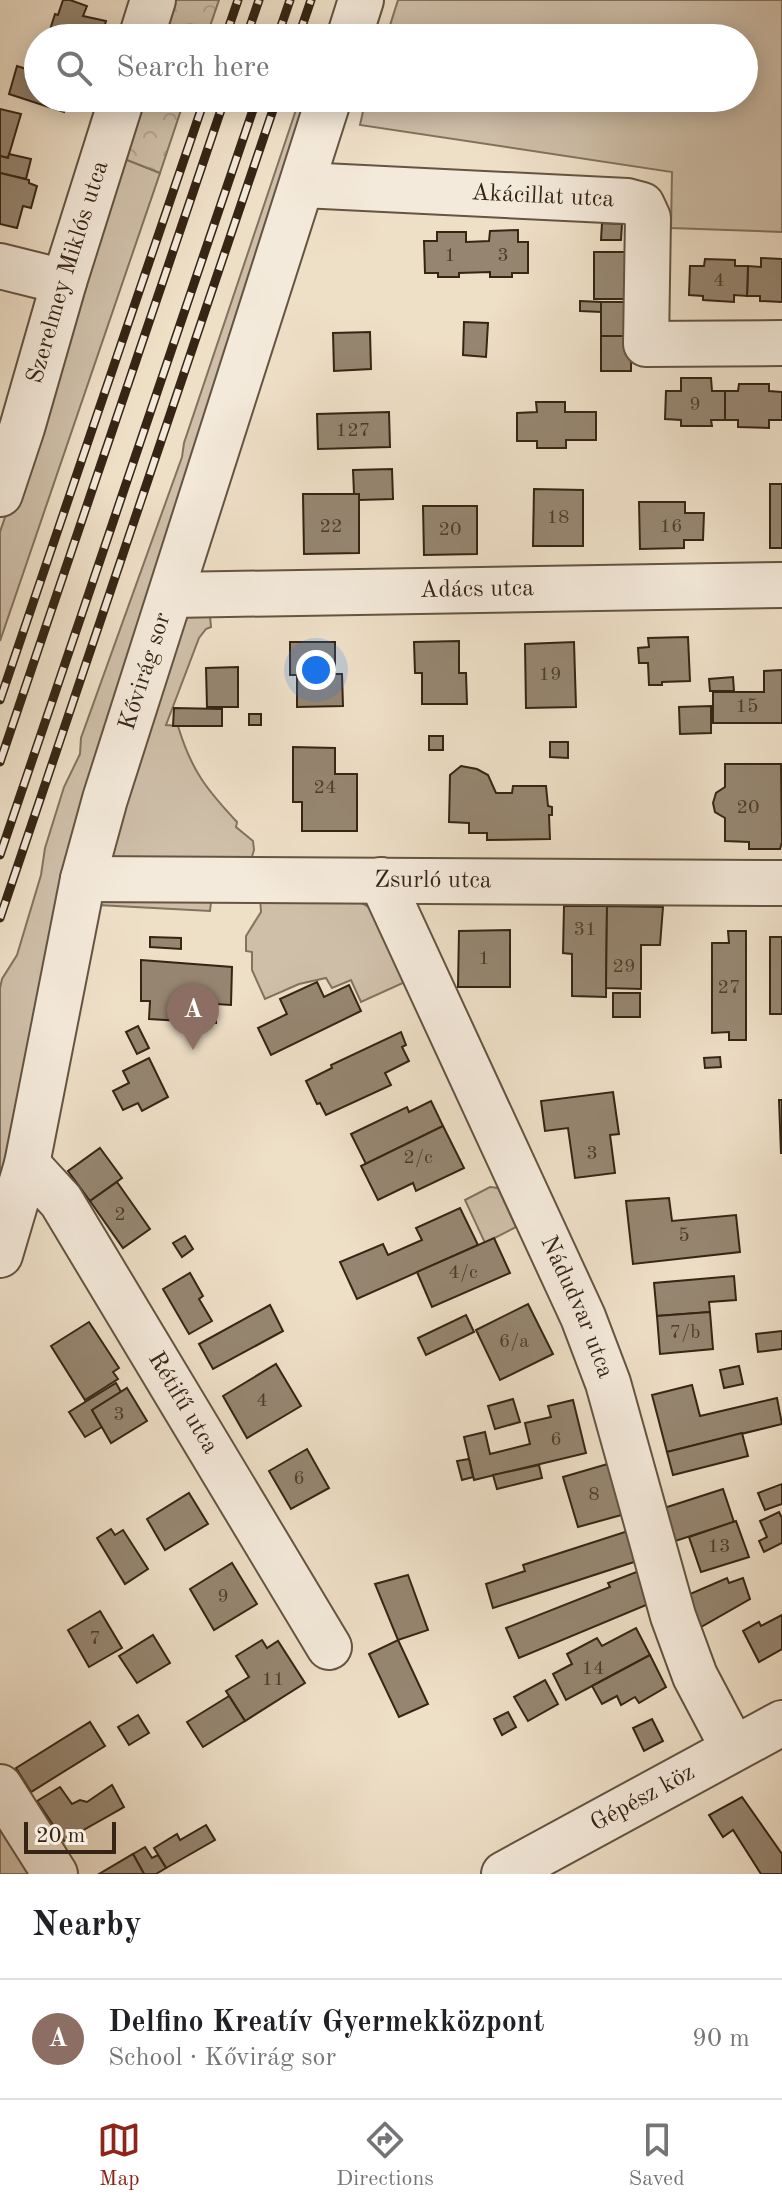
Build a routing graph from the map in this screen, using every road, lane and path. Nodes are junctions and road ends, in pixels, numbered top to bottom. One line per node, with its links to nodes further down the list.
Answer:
1 (153, 0): 3 (street)
2 (361, 0): 4 (street)
3 (145, 24)
4 (353, 24)
5 (118, 112): 9 (street, Szerelmey Miklós utca)
6 (325, 112): 7 (street, Kővirág sor)
7 (303, 185): 10 (street, Akácillat utca); 13 (street, Kővirág sor)
8 (0, 266): 9 (street)
9 (64, 282): 11 (street, Szerelmey Miklós utca)
10 (782, 343)
11 (0, 494)
12 (782, 585): 13 (street, Adács utca)
13 (171, 595): 14 (street, Kővirág sor)
14 (83, 879): 15 (street, Zsurló utca); 17 (street, Kővirág sor)
15 (381, 880): 16 (street, Zsurló utca); 21 (street, Nádudvar utca)
16 (782, 883)
17 (27, 1164): 18 (street, Kővirág sor); 19 (street, Rétifű utca)
18 (0, 1255)
19 (329, 1647)
20 (782, 1723): 21 (street, Gépész köz)
21 (733, 1748): 24 (street, Gépész köz)
22 (0, 1787): 23 (street)
23 (55, 1874)
24 (504, 1874)

